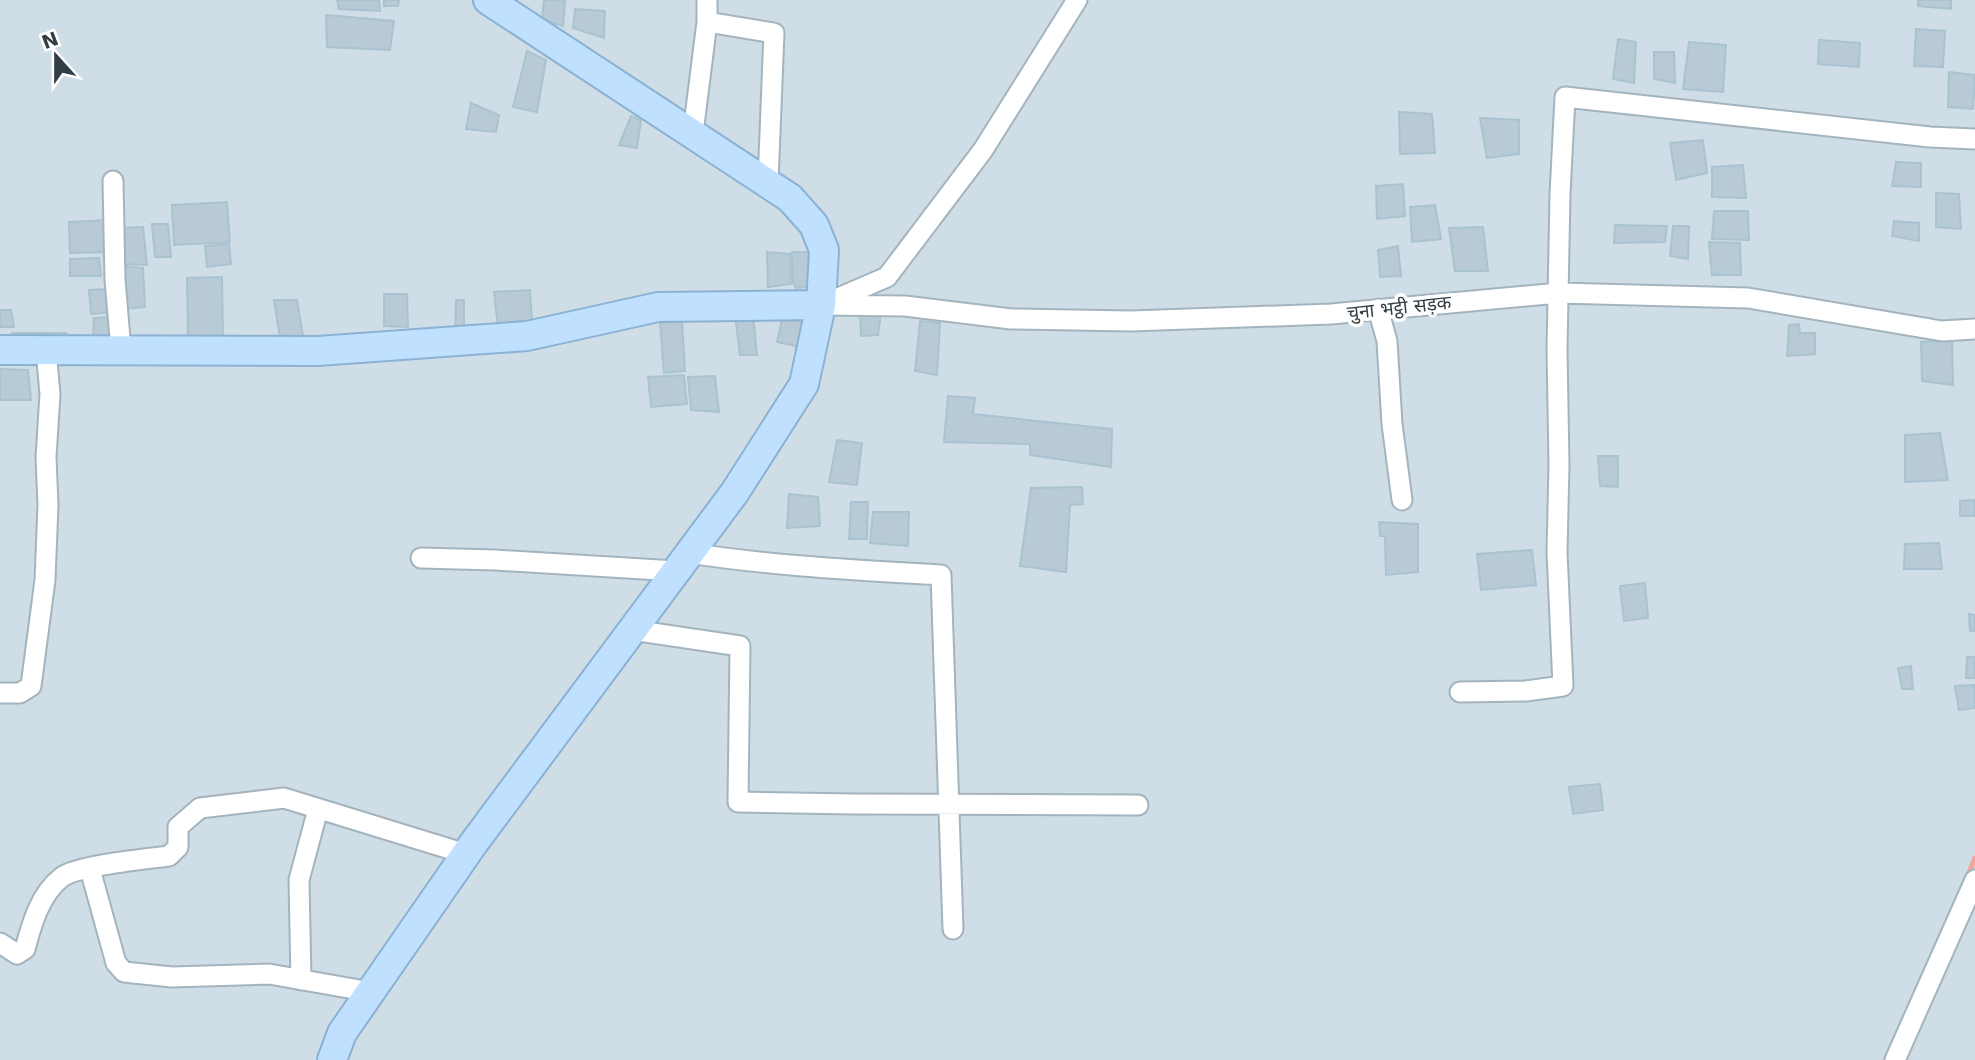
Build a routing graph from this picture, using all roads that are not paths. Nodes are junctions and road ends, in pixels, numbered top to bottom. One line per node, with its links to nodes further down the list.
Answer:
1 (488, 0): 5 (street)
2 (707, 0): 4 (street)
3 (1077, 0): 10 (street)
4 (707, 22): 5 (street); 8 (street)
5 (693, 133): 8 (street)
6 (1975, 139): 9 (street)
7 (113, 181): 15 (street)
8 (768, 182): 10 (street)
9 (1559, 293): 11 (street, चुना भट्ठी सड़क); 12 (street, चुना भट्ठी सड़क); 20 (street)
10 (821, 305): 11 (street, चुना भट्ठी सड़क); 15 (street); 18 (street)
11 (1378, 309): 16 (street)
12 (1975, 329)
13 (0, 350): 14 (street)
14 (46, 350): 15 (street); 21 (street)
15 (121, 350)
16 (1402, 500)
17 (421, 558): 18 (street)
18 (683, 562): 19 (street); 22 (street)
19 (632, 630): 22 (street); 25 (street)
20 (1460, 692)
21 (0, 693)
22 (948, 804): 23 (street); 28 (street)
23 (1138, 805)
24 (318, 809): 25 (street); 26 (street); 30 (street)
25 (466, 854): 31 (street)
26 (90, 869): 29 (street); 30 (street)
27 (1975, 880): 33 (street)
28 (953, 929)
29 (0, 943)
30 (301, 980): 31 (street)
31 (371, 992): 32 (street)
32 (332, 1060)
33 (1895, 1060)

